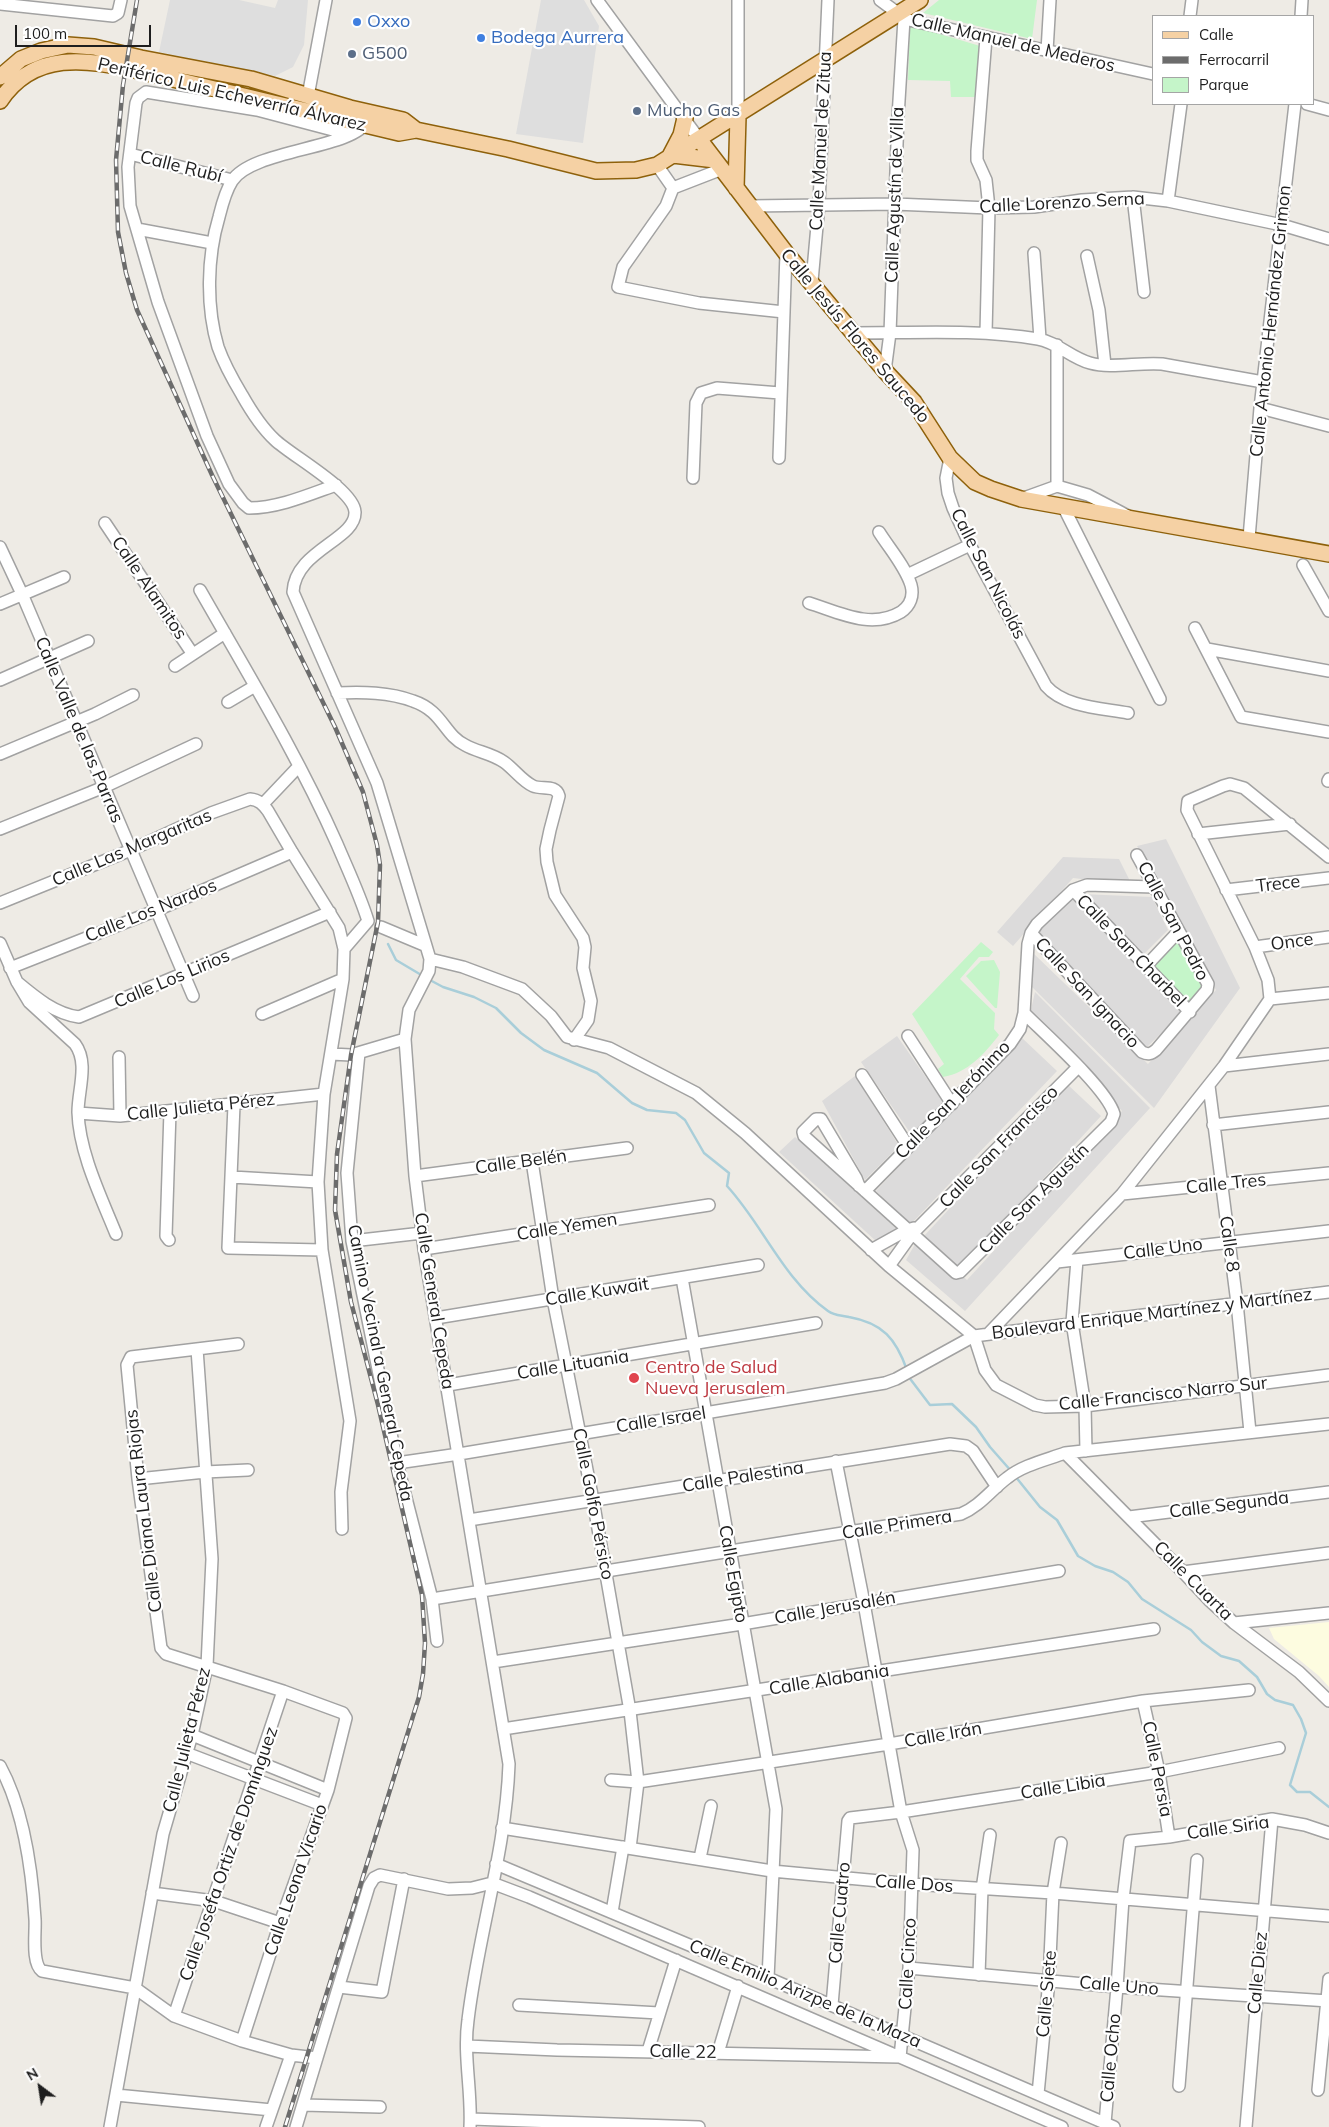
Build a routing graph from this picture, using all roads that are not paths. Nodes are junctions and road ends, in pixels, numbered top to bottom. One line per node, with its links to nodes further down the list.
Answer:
1 (121, 0): 11 (street)
2 (326, 0): 20 (street)
3 (597, 0): 30 (street)
4 (738, 0): 28 (street)
5 (828, 0): 17 (street, Calle Manuel de Zitua)
6 (880, 0): 14 (street, Calle Manuel de Mederos)
7 (920, 0): 14 (main road, Periférico Luis Echeverría Álvarez)
8 (1050, 0): 16 (street)
9 (1192, 0): 12 (street)
10 (1302, 0): 13 (street)
11 (0, 4)
12 (1190, 15)
13 (1301, 15)
14 (901, 16): 15 (street, Calle Manuel de Mederos); 17 (main road, Periférico Luis Echeverría Álvarez); 43 (street, Calle Agustín de Villa)
15 (986, 38): 16 (street, Calle Manuel de Mederos); 45 (street)
16 (1047, 51): 19 (street, Calle Manuel de Mederos)
17 (824, 61): 28 (main road, Periférico Luis Echeverría Álvarez); 42 (street, Calle Manuel de Zitua)
18 (2, 74): 20 (main road, Periférico Luis Echeverría Álvarez)
19 (1152, 74)
20 (308, 96): 22 (main road, Periférico Luis Echeverría Álvarez)
21 (255, 97): 22 (main road); 23 (main road, Periférico Luis Echeverría Álvarez); 29 (main road, Periférico Luis Echeverría Álvarez)
22 (323, 100): 29 (main road); 31 (main road, Periférico Luis Echeverría Álvarez)
23 (0, 101)
24 (1181, 105): 41 (street)
25 (1295, 105): 46 (street, Calle Antonio Hernández Grimon)
26 (1311, 105): 27 (street)
27 (1329, 110)
28 (738, 116): 33 (main road, Periférico Luis Echeverría Álvarez); 39 (main road)
29 (335, 118): 31 (main road, Periférico Luis Echeverría Álvarez)
30 (684, 118): 33 (street); 35 (main road)
31 (366, 119): 32 (street); 35 (main road, Periférico Luis Echeverría Álvarez)
32 (348, 134): 34 (street); 37 (street)
33 (699, 139): 35 (main road, Periférico Luis Echeverría Álvarez); 36 (main road, Calle Jesús Flores Saucedo)
34 (130, 154): 37 (street, Calle Rubí); 47 (street)
35 (666, 159): 36 (main road); 38 (street)
36 (718, 164): 38 (street); 39 (main road, Calle Jesús Flores Saucedo)
37 (232, 180): 49 (street)
38 (673, 188): 55 (street)
39 (736, 188): 44 (main road, Calle Jesús Flores Saucedo)
40 (1133, 197): 41 (street, Calle Lorenzo Serna); 45 (street, Calle Lorenzo Serna); 54 (street)
41 (1168, 201): 46 (street, Calle Lorenzo Serna)
42 (819, 204): 43 (street, Calle Lorenzo Serna); 44 (street, Calle Lorenzo Serna); 53 (street, Calle Manuel de Zitua)
43 (895, 204): 45 (street, Calle Lorenzo Serna); 56 (street, Calle Agustín de Villa)
44 (750, 206): 50 (main road, Calle Jesús Flores Saucedo)
45 (989, 208): 57 (street)
46 (1282, 225): 48 (street, Calle Lorenzo Serna); 63 (street, Calle Antonio Hernández Grimon)
47 (137, 229): 49 (street); 70 (street)
48 (1329, 239)
49 (212, 243): 70 (street)
50 (786, 253): 53 (main road, Calle Jesús Flores Saucedo); 55 (street)
51 (1034, 253): 59 (street)
52 (1086, 256): 61 (street)
53 (812, 281): 58 (main road, Calle Jesús Flores Saucedo)
54 (1144, 292)
55 (784, 312): 64 (street)
56 (890, 333): 57 (street); 58 (street); 62 (street, Calle Agustín de Villa)
57 (986, 333): 59 (street)
58 (854, 334): 62 (main road, Calle Jesús Flores Saucedo)
59 (1040, 339): 60 (street)
60 (1057, 345): 61 (street); 71 (street)
61 (1105, 365): 63 (street)
62 (885, 371): 68 (main road, Calle Jesús Flores Saucedo)
63 (1263, 382): 65 (street, Calle Antonio Hernández Grimon)
64 (780, 393): 67 (street); 69 (street)
65 (1260, 408): 66 (street); 77 (street, Calle Antonio Hernández Grimon)
66 (1329, 426)
67 (779, 458)
68 (950, 458): 72 (main road, Calle Jesús Flores Saucedo); 78 (street, Calle San Nicolás)
69 (693, 478)
70 (336, 485): 100 (street)
71 (1057, 486): 72 (street); 74 (street)
72 (1021, 499): 73 (main road, Calle Jesús Flores Saucedo)
73 (1063, 506): 74 (main road, Calle Jesús Flores Saucedo); 102 (street)
74 (1134, 519): 77 (main road, Calle Jesús Flores Saucedo)
75 (105, 523): 94 (street, Calle Alamitos)
76 (879, 532): 82 (street)
77 (1249, 538): 80 (main road, Calle Jesús Flores Saucedo)
78 (970, 545): 82 (street); 104 (street, Calle San Nicolás)
79 (0, 547): 85 (street, Calle Valle de las Parras)
80 (1329, 554)
81 (1304, 565): 86 (street)
82 (907, 575): 87 (street)
83 (64, 577): 85 (street)
84 (200, 590): 91 (street)
85 (22, 594): 88 (street); 95 (street, Calle Valle de las Parras)
86 (1325, 597): 89 (street)
87 (809, 602)
88 (0, 604)
89 (1329, 611)
90 (1195, 628): 93 (street)
91 (225, 633): 94 (street); 99 (street)
92 (88, 641): 95 (street)
93 (1206, 649): 97 (street); 106 (street)
94 (192, 654): 96 (street)
95 (48, 658): 98 (street); 105 (street, Calle Valle de las Parras)
96 (175, 666)
97 (1329, 670)
98 (0, 680)
99 (254, 686): 103 (street); 109 (street)
100 (337, 693): 131 (street, Calle General Cepeda); 148 (street)
101 (133, 695): 105 (street)
102 (1160, 699)
103 (228, 702)
104 (1128, 713)
105 (75, 723): 108 (street); 110 (street, Calle Valle de las Parras)
106 (1329, 732)
107 (196, 744): 110 (street)
108 (0, 754)
109 (299, 766): 111 (street); 126 (street)
110 (104, 787): 113 (street); 115 (street, Calle Valle de las Parras)
111 (264, 804): 115 (street, Calle Las Margaritas); 116 (street, Camino Vecinal a General Cepeda)
112 (1290, 824): 114 (street); 114 (street); 118 (street)
113 (0, 829)
114 (1198, 834): 122 (street)
115 (131, 850): 123 (street, Calle Las Margaritas); 124 (street, Calle Valle de las Parras)
116 (292, 852): 124 (street, Calle Los Nardos); 125 (street, Camino Vecinal a General Cepeda)
117 (1137, 855): 120 (street, Calle San Pedro)
118 (1329, 857)
119 (1329, 878): 122 (street, Trece)
120 (1154, 887): 121 (street); 127 (street, Calle San Pedro)
121 (1073, 890): 128 (street); 135 (street, Calle San Charbel)
122 (1226, 890): 132 (street)
123 (0, 903)
124 (157, 910): 136 (street, Calle Los Nardos); 137 (street, Calle Valle de las Parras)
125 (330, 912): 133 (street, Camino Vecinal a General Cepeda); 137 (street, Calle Los Lirios)
126 (375, 924): 131 (street); 133 (street)
127 (1179, 931): 135 (street); 143 (street, Calle San Pedro)
128 (1031, 933): 143 (street, Calle San Ignacio); 144 (street, Calle San Jerónimo)
129 (1329, 936): 132 (street, Once)
130 (0, 943): 136 (street)
131 (424, 945): 134 (street, Calle General Cepeda)
132 (1254, 947): 142 (street)
133 (344, 949): 138 (street, Camino Vecinal a General Cepeda)
134 (430, 959): 147 (street, Calle General Cepeda); 148 (street)
135 (1146, 966): 143 (street, Calle San Charbel)
136 (10, 968): 139 (street)
137 (184, 974): 139 (street, Calle Los Lirios); 141 (street, Calle Valle de las Parras)
138 (343, 979): 145 (street); 150 (street, Camino Vecinal a General Cepeda)
139 (17, 982): 162 (street)
140 (1329, 993): 142 (street)
141 (192, 996)
142 (1270, 999): 153 (street)
143 (1190, 1012)
144 (1024, 1013): 154 (street); 158 (street, Calle San Jerónimo)
145 (262, 1014)
146 (908, 1036): 158 (street)
147 (405, 1039): 149 (street); 169 (street, Calle General Cepeda)
148 (574, 1040): 186 (street)
149 (359, 1053): 150 (street); 182 (street, Camino Vecinal a General Cepeda)
150 (331, 1054): 157 (street, Camino Vecinal a General Cepeda)
151 (1329, 1054): 153 (street)
152 (119, 1057): 163 (street)
153 (1224, 1066): 156 (street)
154 (1078, 1067): 176 (street, Calle San Francisco); 176 (street, Calle San Agustín)
155 (862, 1075): 165 (street)
156 (1209, 1086): 164 (street, Calle 8); 174 (street)
157 (324, 1094): 159 (street, Calle Julieta Pérez); 171 (street, Camino Vecinal a General Cepeda)
158 (952, 1104): 165 (street, Calle San Jerónimo)
159 (234, 1105): 160 (street, Calle Julieta Pérez); 170 (street)
160 (170, 1110): 163 (street, Calle Julieta Pérez); 181 (street)
161 (1329, 1112): 164 (street)
162 (78, 1113): 163 (street, Calle Julieta Pérez); 180 (street)
163 (120, 1116)
164 (1213, 1125): 172 (street, Calle 8)
165 (908, 1146): 173 (street, Calle San Jerónimo)
166 (627, 1148): 167 (street, Calle Belén)
167 (532, 1161): 169 (street, Calle Belén); 177 (street, Calle Golfo Pérsico)
168 (1329, 1173): 172 (street, Calle Tres)
169 (414, 1176): 179 (street, Calle General Cepeda)
170 (232, 1177): 171 (street); 185 (street)
171 (318, 1182): 185 (street, Camino Vecinal a General Cepeda)
172 (1221, 1185): 174 (street, Calle Tres); 183 (street, Calle 8)
173 (862, 1188): 173 (street); 176 (street)
174 (1122, 1194): 188 (street)
175 (709, 1204): 177 (street, Calle Yemen)
176 (913, 1230): 186 (street, Calle San Francisco); 190 (street, Calle San Francisco)
177 (544, 1231): 184 (street, Calle Yemen); 193 (street, Calle Golfo Pérsico)
178 (1329, 1231): 183 (street, Calle Uno)
179 (422, 1233): 182 (street); 184 (street, Calle General Cepeda)
180 (116, 1234)
181 (169, 1240)
182 (352, 1241): 216 (street, Camino Vecinal a General Cepeda)
183 (1229, 1241): 187 (street, Calle Uno); 194 (street, Calle 8)
184 (424, 1249): 195 (street, Calle General Cepeda)
185 (322, 1250): 226 (street, Camino Vecinal a General Cepeda)
186 (871, 1250): 190 (street)
187 (1077, 1260): 188 (street, Calle Uno); 196 (street)
188 (1057, 1262): 198 (street)
189 (758, 1265): 191 (street, Calle Kuwait)
190 (889, 1266): 199 (street)
191 (682, 1278): 193 (street, Calle Kuwait); 201 (street, Calle Egipto)
192 (1329, 1292): 194 (street, Boulevard Enrique Martínez y Martínez)
193 (553, 1299): 195 (street, Calle Kuwait); 203 (street, Calle Golfo Pérsico)
194 (1237, 1304): 196 (street, Boulevard Enrique Martínez y Martínez); 206 (street, Calle 8)
195 (436, 1318): 205 (street, Calle General Cepeda)
196 (1072, 1322): 198 (street, Boulevard Enrique Martínez y Martínez); 207 (street)
197 (816, 1323): 201 (street, Calle Lituania)
198 (989, 1333): 199 (street, Boulevard Enrique Martínez y Martínez)
199 (974, 1336): 207 (street, Calle Francisco Narro Sur); 208 (street, Calle Israel)
200 (238, 1344): 202 (street)
201 (693, 1345): 203 (street, Calle Lituania); 208 (street, Calle Egipto)
202 (196, 1349): 218 (street, Calle Julieta Pérez); 219 (street, Calle Diana Laura Riojas)
203 (566, 1366): 205 (street, Calle Lituania); 211 (street, Calle Golfo Pérsico)
204 (1329, 1376): 206 (street, Calle Francisco Narro Sur)
205 (448, 1385): 214 (street, Calle General Cepeda)
206 (1245, 1385): 207 (street, Calle Francisco Narro Sur); 210 (street, Calle 8)
207 (1085, 1406): 212 (street)
208 (704, 1413): 211 (street, Calle Israel); 220 (street, Calle Egipto)
209 (1329, 1424): 210 (street, Calle Primera)
210 (1250, 1432): 212 (street, Calle Primera)
211 (579, 1433): 214 (street, Calle Israel); 223 (street, Calle Golfo Pérsico)
212 (1086, 1451): 213 (street, Calle Primera)
213 (1065, 1453): 221 (street, Calle Primera); 224 (street, Calle Cuarta)
214 (459, 1454): 216 (street, Calle Israel); 225 (street, Calle General Cepeda)
215 (836, 1462): 220 (street, Calle Palestina); 221 (street, Calle Palestina); 227 (street, Calle Cinco)
216 (397, 1463): 234 (street, Camino Vecinal a General Cepeda)
217 (248, 1470): 218 (street)
218 (205, 1472): 219 (street); 243 (street, Calle Julieta Pérez)
219 (138, 1478): 243 (street, Calle Diana Laura Riojas)
220 (717, 1481): 223 (street, Calle Palestina); 229 (street, Calle Egipto)
221 (997, 1487): 227 (street, Calle Primera)
222 (1329, 1492): 224 (street, Calle Segunda)
223 (593, 1500): 225 (street, Calle Palestina); 231 (street, Calle Golfo Pérsico)
224 (1129, 1518): 232 (street, Calle Cuarta)
225 (469, 1520): 233 (street, Calle General Cepeda)
226 (342, 1529)
227 (850, 1532): 229 (street, Calle Primera); 235 (street, Calle Cinco)
228 (1329, 1552): 232 (street)
229 (729, 1553): 231 (street, Calle Primera); 238 (street, Calle Egipto)
230 (1059, 1571): 235 (street, Calle Jerusalén)
231 (606, 1572): 233 (street, Calle Primera); 241 (street, Calle Golfo Pérsico)
232 (1183, 1572): 237 (street, Calle Cuarta)
233 (480, 1591): 234 (street, Calle Primera); 242 (street, Calle General Cepeda)
234 (432, 1599): 240 (street, Camino Vecinal a General Cepeda)
235 (864, 1603): 238 (street, Calle Jerusalén); 244 (street, Calle Cinco)
236 (1329, 1613): 237 (street)
237 (1234, 1623): 249 (street, Calle Cuarta)
238 (742, 1624): 241 (street, Calle Jerusalén); 247 (street, Calle Egipto)
239 (1154, 1629): 244 (street, Calle Alabania)
240 (437, 1641)
241 (619, 1642): 242 (street, Calle Jerusalén); 250 (street, Calle Golfo Pérsico)
242 (493, 1662): 251 (street, Calle General Cepeda)
243 (208, 1666): 246 (street); 252 (street, Calle Julieta Pérez)
244 (876, 1673): 247 (street, Calle Alabania); 253 (street, Calle Cinco)
245 (1249, 1690): 248 (street, Calle Irán)
246 (283, 1691): 256 (street, Calle Joséfa Ortiz de Domínguez); 263 (street, Calle Leona Vicario)
247 (755, 1691): 250 (street, Calle Alabania); 257 (street, Calle Egipto)
248 (1143, 1701): 253 (street, Calle Irán); 259 (street, Calle Persia)
249 (1329, 1701)
250 (630, 1711): 251 (street, Calle Alabania); 262 (street, Calle Golfo Pérsico)
251 (503, 1729): 269 (street, Calle General Cepeda)
252 (192, 1735): 255 (street, Calle Julieta Pérez); 256 (street)
253 (889, 1744): 257 (street, Calle Irán); 266 (street, Calle Cinco)
254 (1279, 1748): 259 (street, Calle Libia)
255 (186, 1753): 260 (street); 285 (street, Calle Julieta Pérez)
256 (260, 1762): 260 (street, Calle Joséfa Ortiz de Domínguez); 263 (street)
257 (768, 1762): 262 (street, Calle Irán); 279 (street, Calle Egipto)
258 (0, 1766): 303 (street)
259 (1159, 1772): 266 (street, Calle Libia); 272 (street, Calle Persia)
260 (254, 1779): 264 (street); 288 (street, Calle Joséfa Ortiz de Domínguez)
261 (611, 1780): 262 (street, Calle Irán)
262 (638, 1782): 275 (street, Calle Golfo Pérsico)
263 (328, 1790): 264 (street, Calle Leona Vicario)
264 (322, 1805): 293 (street, Calle Leona Vicario)
265 (711, 1806): 276 (street)
266 (901, 1812): 268 (street, Calle Libia); 283 (street, Calle Cinco)
267 (1272, 1819): 270 (street, Calle Siria); 272 (street, Calle Siria); 290 (street, Calle Diez)
268 (848, 1821): 280 (street, Calle Cuatro)
269 (502, 1828): 275 (street, Calle Dos); 278 (street)
270 (1329, 1833)
271 (990, 1835): 284 (street)
272 (1169, 1837): 274 (street, Calle Siria)
273 (1061, 1843): 286 (street, Calle Siete)
274 (1129, 1844): 287 (street, Calle Ocho)
275 (627, 1847): 276 (street, Calle Dos); 291 (street, Calle Golfo Pérsico)
276 (700, 1858): 279 (street, Calle Dos)
277 (1197, 1860): 289 (street)
278 (496, 1864): 282 (street); 291 (street, Calle Emilio Arizpe de la Maza)
279 (772, 1871): 280 (street, Calle Dos); 297 (street)
280 (842, 1878): 283 (street, Calle Dos); 308 (street, Calle Cuatro)
281 (404, 1879): 282 (street); 302 (street); 302 (street)
282 (492, 1883): 294 (street, Calle Emilio Arizpe de la Maza); 313 (street)
283 (912, 1884): 284 (street, Calle Dos); 295 (street, Calle Cinco)
284 (982, 1889): 286 (street, Calle Dos); 296 (street)
285 (152, 1893): 288 (street); 303 (street, Calle Julieta Pérez)
286 (1053, 1893): 287 (street, Calle Dos); 299 (street, Calle Siete)
287 (1123, 1899): 289 (street, Calle Dos); 301 (street, Calle Ocho)
288 (214, 1901): 293 (street); 310 (street, Calle Joséfa Ortiz de Domínguez)
289 (1192, 1905): 290 (street, Calle Dos); 304 (street)
290 (1263, 1911): 292 (street, Calle Dos); 305 (street, Calle Diez)
291 (612, 1912): 297 (street, Calle Emilio Arizpe de la Maza)
292 (1329, 1916)
293 (280, 1923): 312 (street, Calle Leona Vicario)
294 (676, 1960): 300 (street, Calle Emilio Arizpe de la Maza); 309 (street)
295 (909, 1968): 296 (street, Calle Uno); 311 (street, Calle Cinco)
296 (979, 1975): 299 (street, Calle Uno)
297 (768, 1978): 308 (street, Calle Emilio Arizpe de la Maza)
298 (1329, 1979): 306 (street)
299 (1049, 1980): 301 (street, Calle Uno); 321 (street, Calle Siete)
300 (738, 1986): 315 (street); 317 (street, Calle Emilio Arizpe de la Maza)
301 (1117, 1986): 304 (street, Calle Uno); 328 (street, Calle Ocho)
302 (339, 1987): 318 (street)
303 (135, 1988): 310 (street); 322 (street, Calle Julieta Pérez)
304 (1186, 1992): 305 (street, Calle Uno); 319 (street)
305 (1256, 1996): 306 (street, Calle Uno); 335 (street, Calle Diez)
306 (1328, 2001): 320 (street)
307 (519, 2005): 309 (street)
308 (832, 2005): 311 (street, Calle Emilio Arizpe de la Maza)
309 (659, 2013): 314 (street)
310 (174, 2016): 312 (street)
311 (903, 2036): 317 (street, Calle Cinco); 321 (street, Calle Emilio Arizpe de la Maza)
312 (242, 2041): 316 (street)
313 (467, 2046): 314 (street, Calle 22); 326 (street)
314 (648, 2051): 315 (street, Calle 22)
315 (718, 2053): 317 (street, Calle 22)
316 (291, 2055): 318 (street); 325 (street)
317 (900, 2057): 334 (street, Calle Emilio Arizpe de la Maza)
318 (317, 2058): 323 (street)
319 (1179, 2086)
320 (1318, 2090)
321 (1038, 2094): 328 (street, Calle Emilio Arizpe de la Maza)
322 (116, 2095): 325 (street); 329 (street, Calle Julieta Pérez)
323 (303, 2105): 324 (street); 331 (street)
324 (380, 2107)
325 (272, 2110): 330 (street)
326 (470, 2123): 327 (street)
327 (584, 2125): 332 (street)
328 (1110, 2125)
329 (110, 2127)
330 (266, 2127)
331 (296, 2127)
332 (663, 2127): 333 (street)
333 (699, 2127)
334 (1062, 2127)
335 (1246, 2127)

